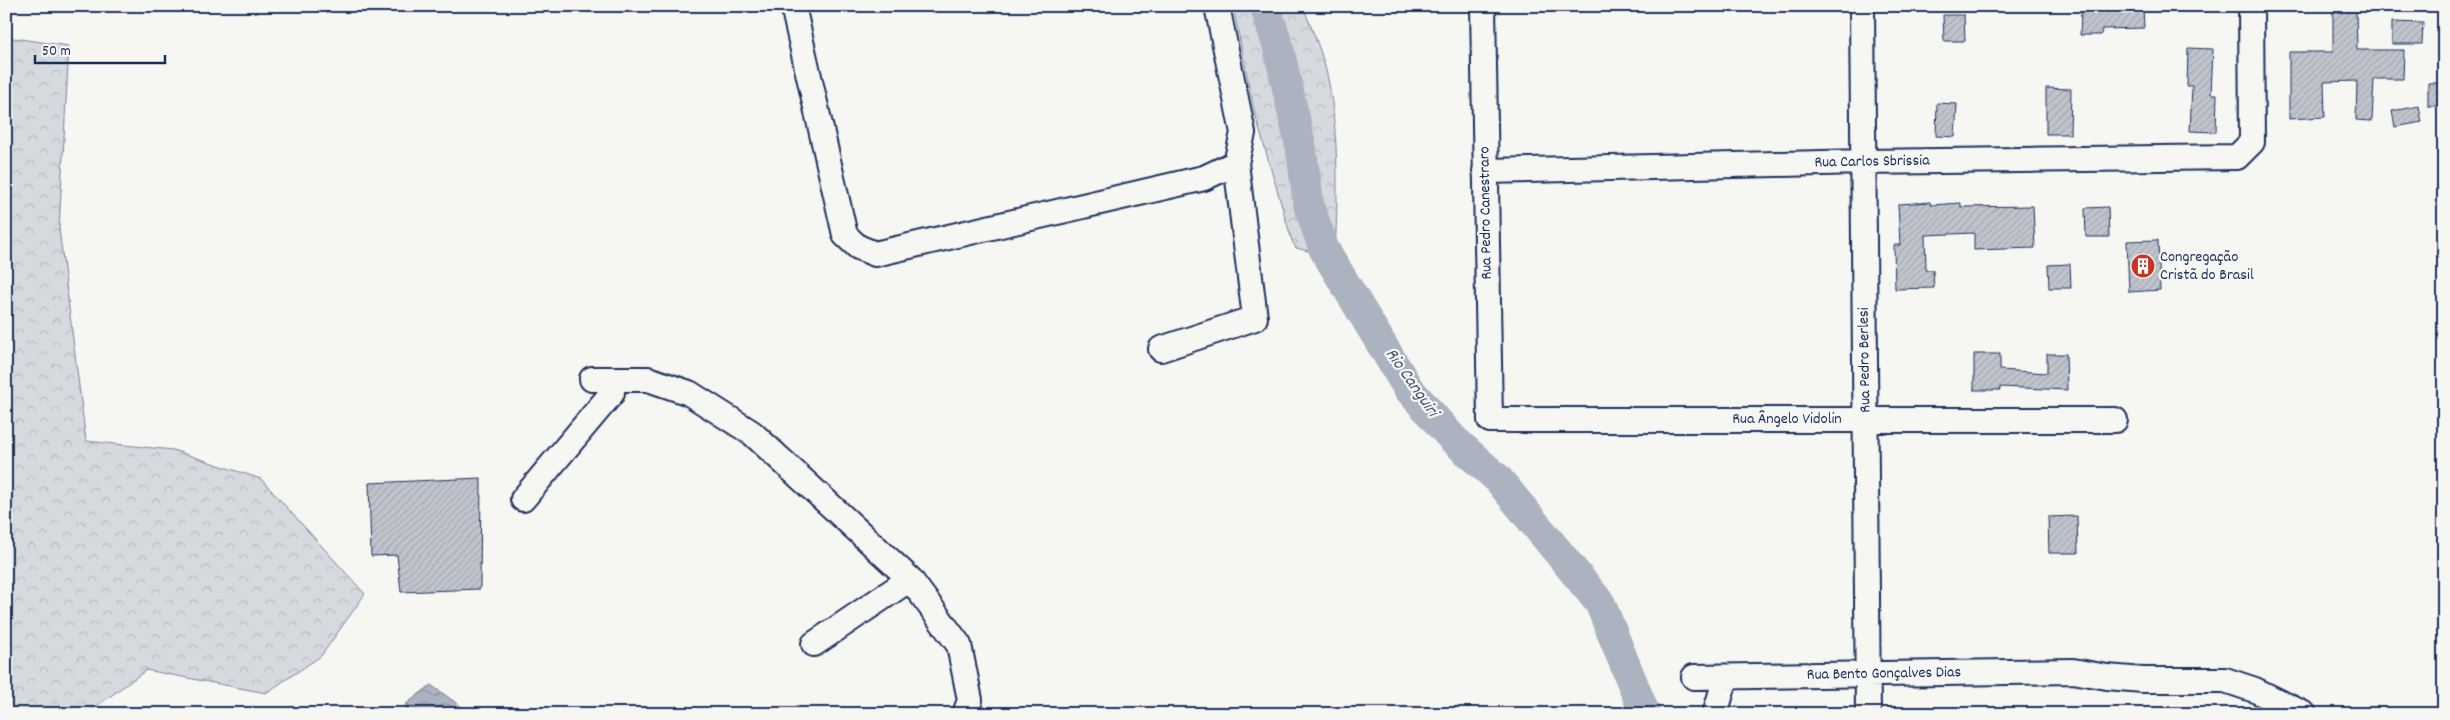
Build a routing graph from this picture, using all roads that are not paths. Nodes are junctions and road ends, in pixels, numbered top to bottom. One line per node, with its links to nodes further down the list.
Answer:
1 (793, 6): 7 (street)
2 (1217, 6): 7 (street)
3 (1483, 6): 8 (street, Rua Pedro Canestraro)
4 (1862, 6): 6 (street, Rua Pedro Berlesi)
5 (2251, 6): 6 (street, Rua Carlos Sbrissia)
6 (1863, 162): 8 (street, Rua Carlos Sbrissia); 12 (street, Rua Pedro Berlesi)
7 (1236, 163): 9 (street)
8 (1486, 171): 13 (street, Rua Pedro Canestraro)
9 (1161, 350)
10 (592, 379): 16 (street)
11 (612, 393): 15 (street)
12 (1866, 419): 13 (street, Rua Ângelo Vidolin); 14 (street, Rua Ângelo Vidolin); 18 (street, Rua Pedro Berlesi)
13 (1490, 420)
14 (2115, 420)
15 (523, 499)
16 (910, 579): 17 (street); 21 (street)
17 (814, 644)
18 (1868, 674): 20 (street, Rua Bento Gonçalves Dias); 23 (street, Rua Pedro Berlesi); 24 (street, Rua Bento Gonçalves Dias)
19 (1694, 677): 20 (street, Rua Bento Gonçalves Dias)
20 (1726, 677): 22 (street)
21 (965, 714)
22 (1715, 714)
23 (1868, 714)
24 (2304, 714)

